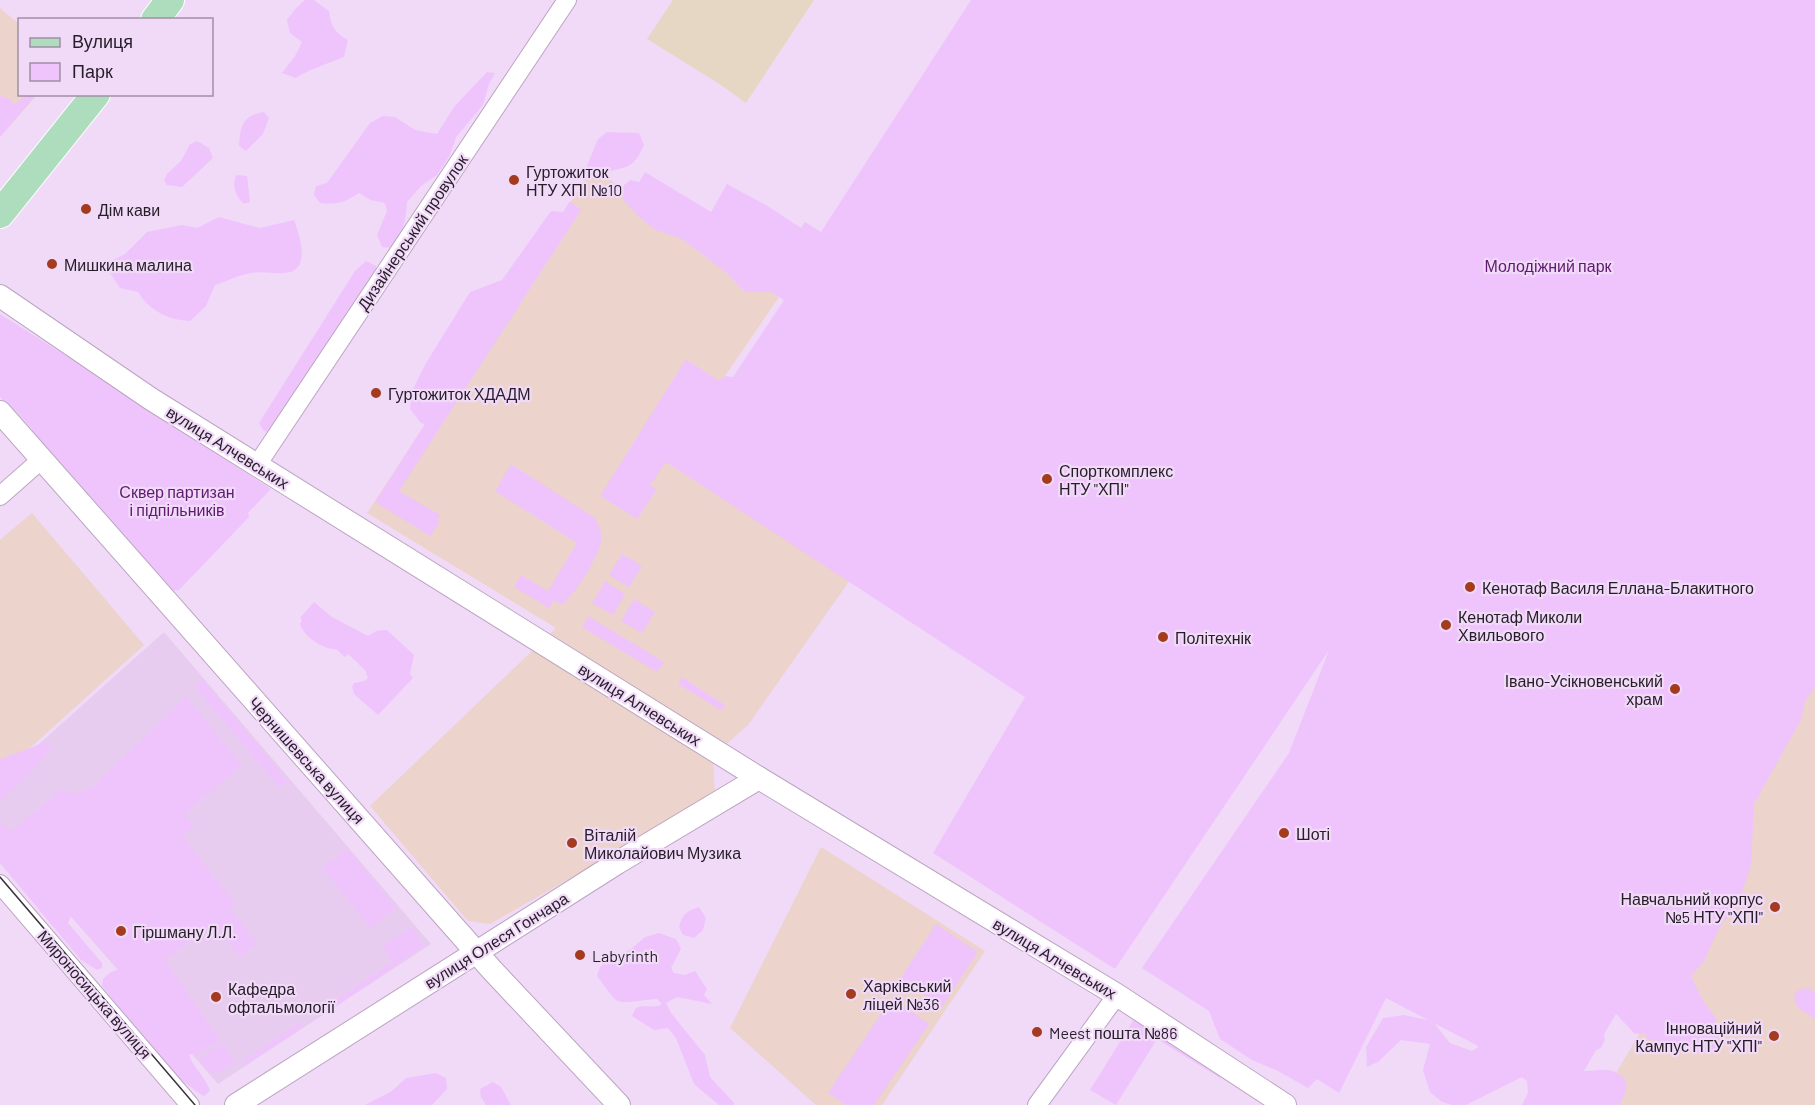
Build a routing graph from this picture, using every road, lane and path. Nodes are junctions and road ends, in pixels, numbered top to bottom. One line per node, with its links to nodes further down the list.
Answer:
1 (170, 0): 3 (main road)
2 (567, 0): 9 (street, Дизайнерський провулок)
3 (156, 18)
4 (94, 96): 5 (main road)
5 (0, 214)
6 (0, 296): 9 (street, вулиця Алчевських)
7 (0, 412): 8 (street, Чернишевська вулиця)
8 (42, 459): 10 (street); 13 (street, Чернишевська вулиця)
9 (257, 465): 11 (street, вулиця Алчевських)
10 (0, 496)
11 (759, 778): 13 (street, вулиця Олеся Гончара); 14 (street, вулиця Алчевських)
12 (0, 884): 15 (street, Мироносицька вулиця)
13 (477, 952): 16 (street, вулиця Олеся Гончара); 17 (street, Чернишевська вулиця)
14 (1117, 995): 18 (street); 19 (street, вулиця Алчевських)
15 (190, 1105)
16 (236, 1105)
17 (619, 1105)
18 (1037, 1105)
19 (1285, 1105)

